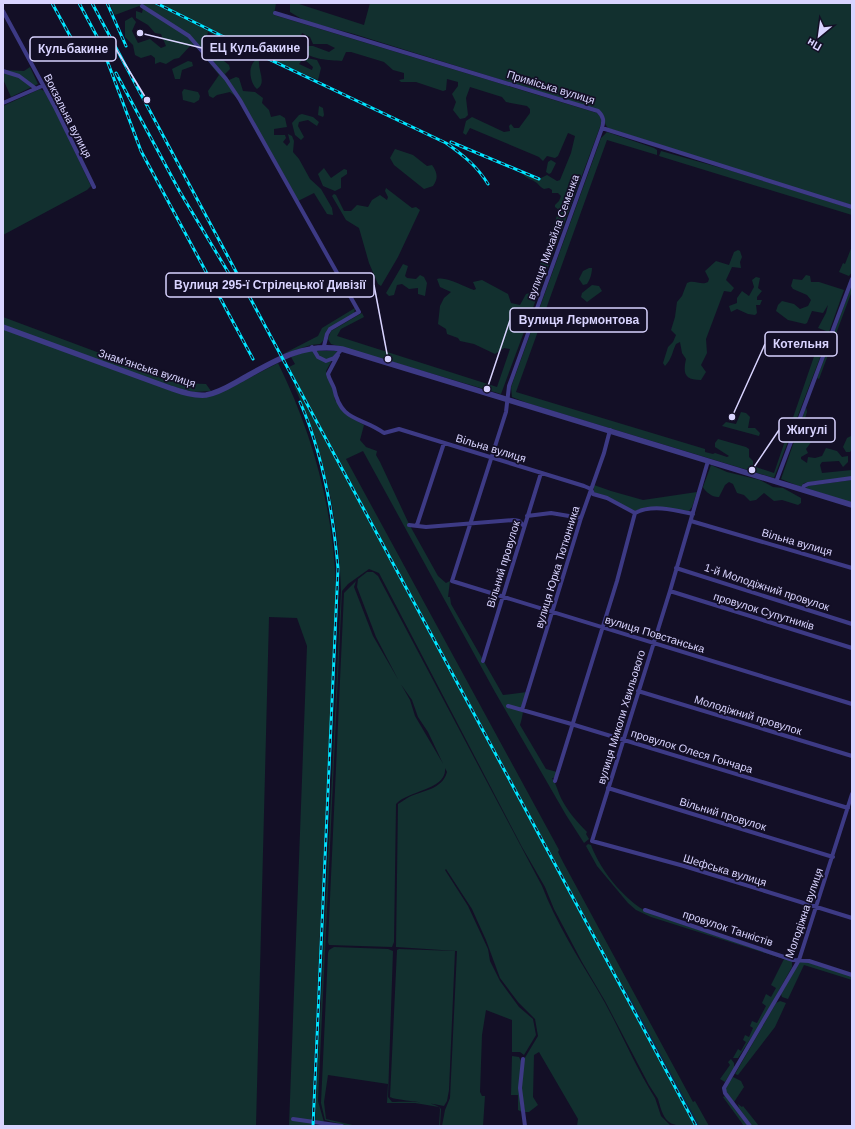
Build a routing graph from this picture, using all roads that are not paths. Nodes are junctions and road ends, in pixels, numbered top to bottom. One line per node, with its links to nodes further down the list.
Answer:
1 (142, 6): 13 (street)
2 (3, 11): 5 (street, Вокзальна вулиця)
3 (275, 13): 8 (street, Приміська вулиця)
4 (3, 71): 6 (street)
5 (42, 86): 6 (street); 9 (street, Вокзальна вулиця)
6 (35, 88): 7 (street)
7 (3, 103)
8 (602, 128): 10 (street); 17 (street, вулиця Михайла Семенка)
9 (94, 187)
10 (852, 207)
11 (852, 279): 24 (street)
12 (3, 327): 14 (street, Знам'янська вулиця)
13 (324, 346): 14 (street, Знам'янська вулиця); 15 (street, Знам'янська вулиця)
14 (312, 347): 16 (street)
15 (342, 349): 16 (street, Вільна вулиця); 17 (street, Знам'янська вулиця)
16 (338, 355): 19 (street, Вільна вулиця)
17 (506, 399): 18 (street, Знам'янська вулиця); 20 (street, вулиця Михайла Семенка)
18 (610, 430): 21 (street, Знам'янська вулиця); 25 (street, вулиця Юрка Тютюнника)
19 (444, 443): 20 (street, Вільна вулиця); 34 (street)
20 (491, 457): 22 (street, Вільна вулиця); 35 (street, вулиця Михайла Семенка)
21 (708, 461): 24 (street, Знам'янська вулиця); 29 (street, вулиця Миколи Хвильового)
22 (541, 473): 25 (street, Вільна вулиця); 30 (street, Вільний провулок)
23 (852, 478): 26 (street)
24 (776, 482): 26 (street, Знам'янська вулиця)
25 (591, 489): 28 (street, Вільна вулиця); 31 (street, вулиця Юрка Тютюнника)
26 (802, 490): 27 (street, Знам'янська вулиця)
27 (852, 505)
28 (635, 513): 29 (street); 44 (street)
29 (693, 514): 32 (street, вулиця Миколи Хвильового)
30 (527, 516): 31 (street); 36 (street, Вільний провулок)
31 (581, 518): 42 (street, вулиця Юрка Тютюнника)
32 (691, 521): 37 (street, вулиця Миколи Хвильового); 38 (street, Вільна вулиця)
33 (408, 525): 34 (street)
34 (417, 525): 35 (street)
35 (470, 525): 36 (street); 39 (street, вулиця Михайла Семенка)
36 (524, 526): 41 (street, Вільний провулок)
37 (676, 568): 40 (street, вулиця Миколи Хвильового); 43 (street, 1-й Молодіжний провулок)
38 (852, 568)
39 (452, 581): 41 (street, вулиця Повстанська)
40 (670, 592): 45 (street, вулиця Миколи Хвильового); 46 (street, провулок Супутників)
41 (502, 597): 42 (street, вулиця Повстанська); 47 (street, Вільний провулок)
42 (552, 612): 44 (street, вулиця Повстанська); 51 (street, вулиця Юрка Тютюнника)
43 (852, 624)
44 (602, 627): 45 (street, вулиця Повстанська); 52 (street)
45 (653, 642): 48 (street, вулиця Миколи Хвильового); 49 (street, вулиця Повстанська)
46 (852, 648)
47 (483, 661)
48 (638, 691): 53 (street, вулиця Миколи Хвильового); 54 (street, Молодіжний провулок)
49 (852, 704)
50 (508, 706): 51 (street, провулок Олеся Гончара)
51 (522, 710): 52 (street, провулок Олеся Гончара)
52 (572, 724): 53 (street, провулок Олеся Гончара); 55 (street)
53 (623, 740): 56 (street, вулиця Миколи Хвильового); 58 (street, провулок Олеся Гончара)
54 (852, 756)
55 (555, 781)
56 (608, 788): 59 (street, вулиця Миколи Хвильового); 60 (street, Вільний провулок)
57 (852, 794): 58 (street, Молодіжна вулиця)
58 (848, 808): 60 (street, Молодіжна вулиця)
59 (592, 840): 61 (street, Шефська вулиця)
60 (833, 857): 61 (street, Молодіжна вулиця)
61 (817, 908): 63 (street, Шефська вулиця); 64 (street, Молодіжна вулиця)
62 (645, 910): 64 (street, провулок Танкістів)
63 (852, 918)
64 (799, 960): 65 (street, провулок Танкістів); 70 (street, Молодіжна вулиця)
65 (852, 975)
66 (523, 1060): 69 (street)
67 (294, 1120): 68 (street)
68 (342, 1126)
69 (525, 1126)
70 (750, 1126)

